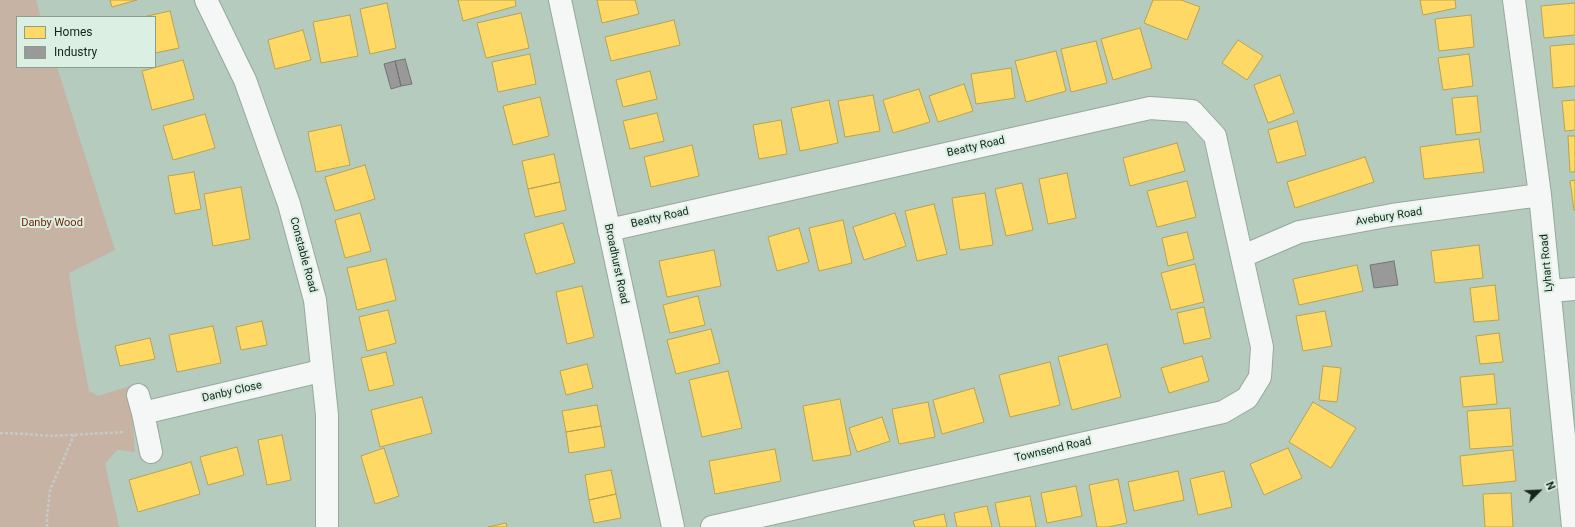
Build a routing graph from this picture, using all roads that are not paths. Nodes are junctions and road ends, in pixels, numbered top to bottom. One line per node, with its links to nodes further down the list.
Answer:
1 (560, 0): 5 (street, Broadhurst Road)
2 (1514, 0): 4 (street, Lyhart Road)
3 (211, 1): 9 (street, Constable Road)
4 (1540, 195): 6 (street, Avebury Road); 8 (street, Lyhart Road)
5 (609, 230): 6 (street, Beatty Road); 12 (street, Broadhurst Road)
6 (1243, 256): 13 (street, Townsend Road)
7 (1575, 289): 8 (street)
8 (1550, 291): 14 (street, Lyhart Road)
9 (322, 370): 10 (street, Danby Close); 11 (street, Constable Road)
10 (151, 452)
11 (327, 527)
12 (673, 527)
13 (712, 527)
14 (1573, 527)

